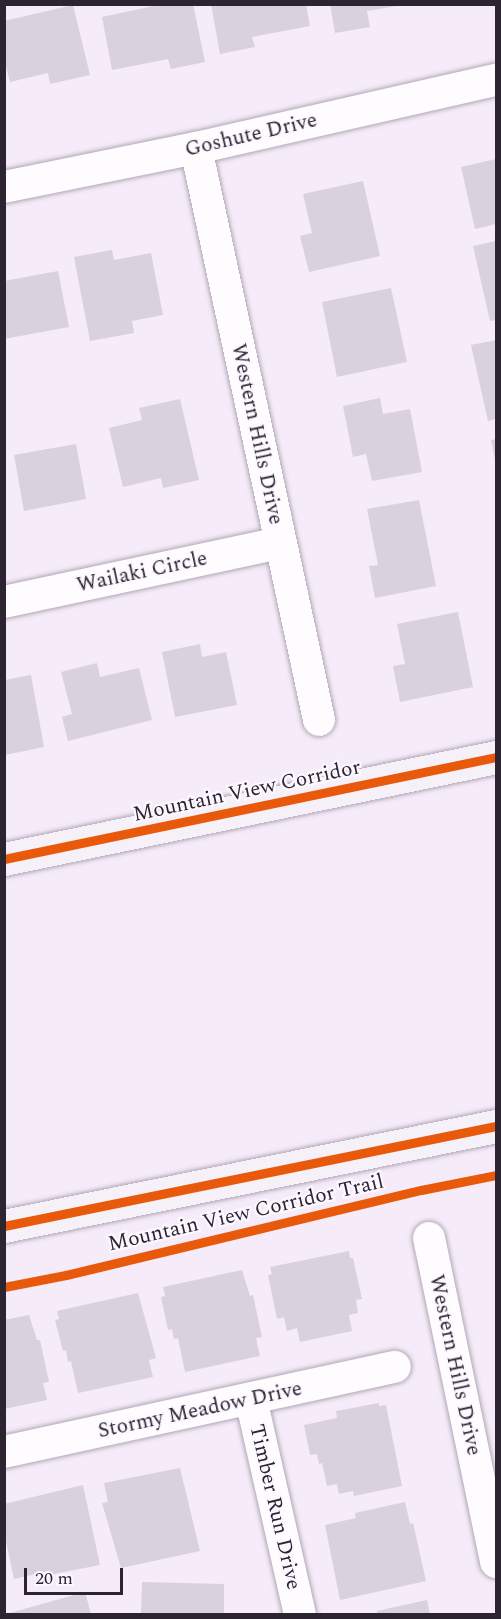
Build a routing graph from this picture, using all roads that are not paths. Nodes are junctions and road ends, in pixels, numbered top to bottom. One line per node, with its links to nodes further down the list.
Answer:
1 (496, 80): 2 (street, Goshute Drive)
2 (196, 148): 3 (street, Goshute Drive); 4 (street, Western Hills Drive)
3 (4, 187)
4 (280, 543): 5 (street, Wailaki Circle); 6 (street, Western Hills Drive)
5 (4, 602)
6 (319, 720)
7 (496, 758): 8 (highway, Mountain View Corridor)
8 (4, 860)
9 (496, 1126): 10 (highway)
10 (4, 1226)
11 (429, 1238): 15 (street, Western Hills Drive)
12 (395, 1367): 13 (street, Stormy Meadow Drive)
13 (251, 1399): 14 (street, Stormy Meadow Drive); 16 (street, Timber Run Drive)
14 (4, 1452)
15 (496, 1562)
16 (300, 1614)

